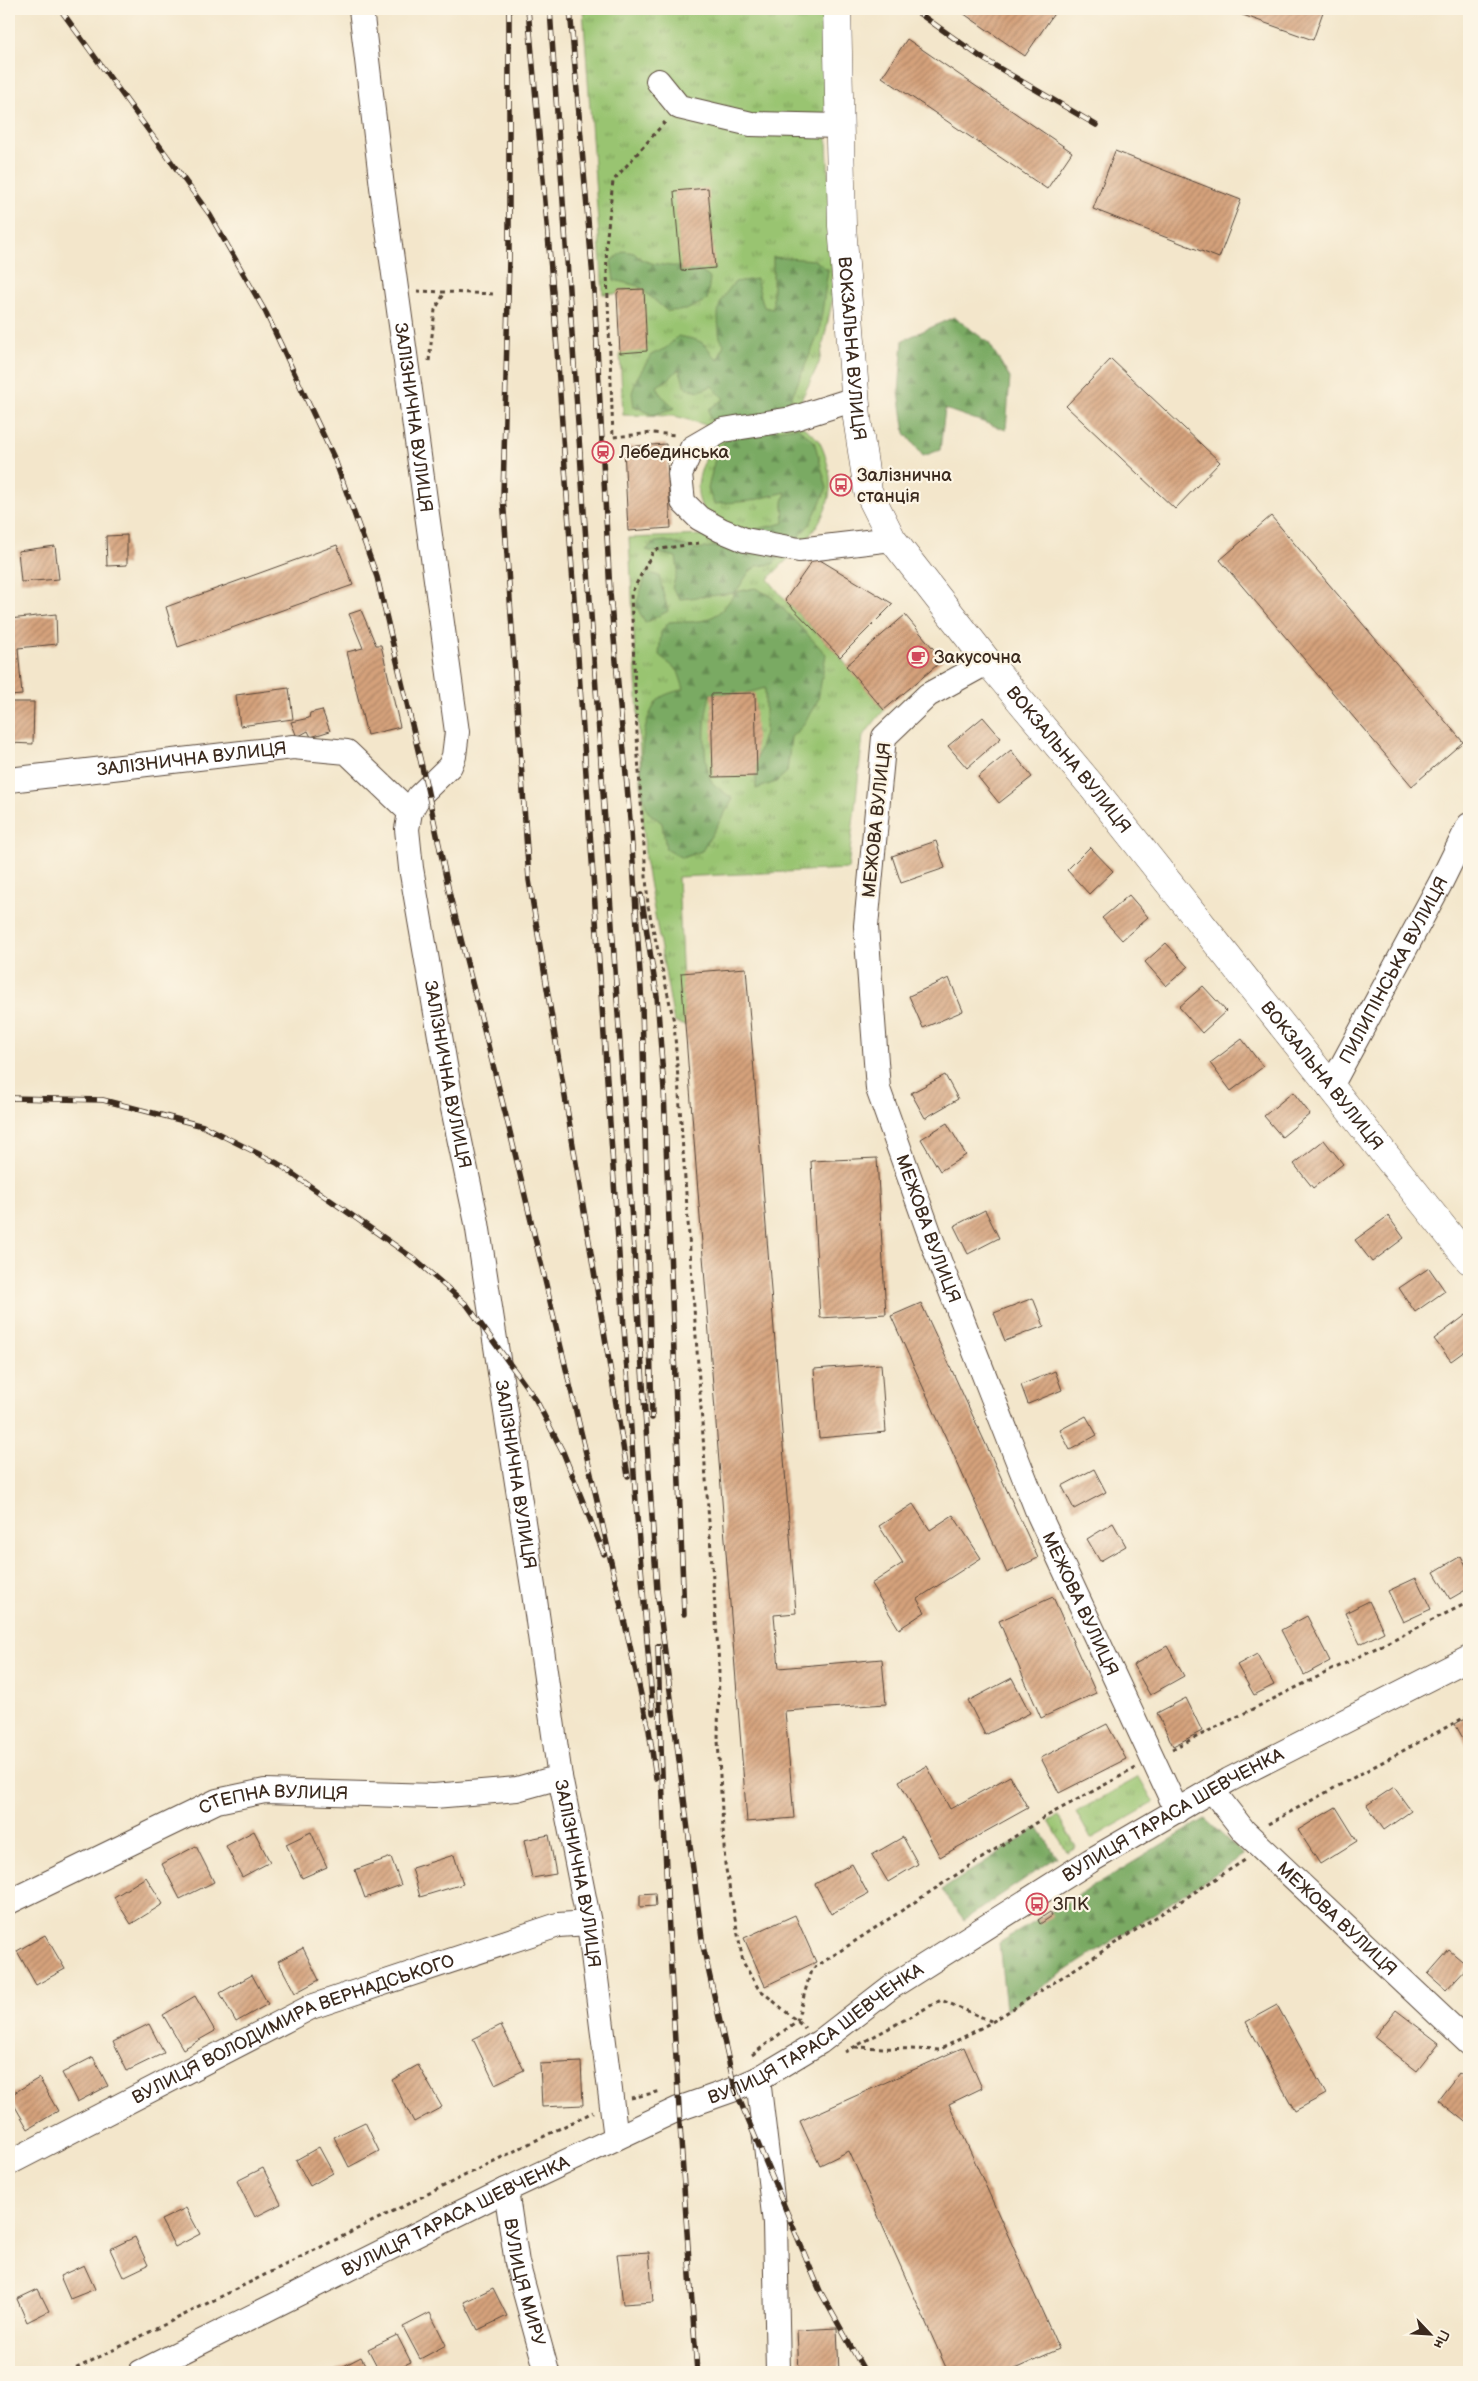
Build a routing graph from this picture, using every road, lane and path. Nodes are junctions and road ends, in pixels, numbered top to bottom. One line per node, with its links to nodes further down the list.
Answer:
1 (361, 9): 6 (street, ЗАЛІЗНИЧНА ВУЛИЦЯ)
2 (837, 9): 5 (main road, ВОКЗАЛЬНА ВУЛИЦЯ)
3 (658, 81): 4 (street)
4 (679, 107): 5 (street); 9 (path)
5 (840, 126): 8 (main road, ВОКЗАЛЬНА ВУЛИЦЯ)
6 (396, 290): 7 (path); 14 (street, ЗАЛІЗНИЧНА ВУЛИЦЯ)
7 (496, 294)
8 (855, 399): 9 (street); 10 (main road, ВОКЗАЛЬНА ВУЛИЦЯ)
9 (692, 448): 10 (street)
10 (892, 539): 12 (main road, ВОКЗАЛЬНА ВУЛИЦЯ)
11 (702, 543): 28 (path)
12 (988, 662): 16 (main road, ВОКЗАЛЬНА ВУЛИЦЯ); 21 (street, МЕЖОВА ВУЛИЦЯ)
13 (9, 780): 14 (street, ЗАЛІЗНИЧНА ВУЛИЦЯ)
14 (410, 812): 22 (street, ЗАЛІЗНИЧНА ВУЛИЦЯ)
15 (1469, 825): 16 (street, ПИЛИПІНСЬКА ВУЛИЦЯ)
16 (1330, 1088): 17 (main road, ВОКЗАЛЬНА ВУЛИЦЯ)
17 (1469, 1260)
18 (1469, 1602): 21 (path)
19 (1469, 1658): 23 (street, ВУЛИЦЯ ТАРАСА ШЕВЧЕНКА)
20 (1469, 1715): 25 (path)
21 (1152, 1759): 24 (street, МЕЖОВА ВУЛИЦЯ); 28 (path)
22 (560, 1777): 26 (street, СТЕПНА ВУЛИЦЯ); 27 (street, ЗАЛІЗНИЧНА ВУЛИЦЯ)
23 (1212, 1790): 24 (street, ВУЛИЦЯ ТАРАСА ШЕВЧЕНКА); 25 (street, МЕЖОВА ВУЛИЦЯ)
24 (1177, 1811): 32 (street, ВУЛИЦЯ ТАРАСА ШЕВЧЕНКА)
25 (1255, 1842): 29 (path); 30 (street, МЕЖОВА ВУЛИЦЯ)
26 (9, 1902)
27 (589, 1923): 36 (street, ЗАЛІЗНИЧНА ВУЛИЦЯ); 38 (street, ВУЛИЦЯ ВОЛОДИМИРА ВЕРНАДСЬКОГО)
28 (796, 2021): 32 (path); 33 (path)
29 (992, 2022): 31 (path); 31 (path)
30 (1469, 2043)
31 (855, 2047): 32 (path)
32 (829, 2049): 34 (street, ВУЛИЦЯ ТАРАСА ШЕВЧЕНКА)
33 (752, 2056)
34 (758, 2079): 37 (street, ВУЛИЦЯ ТАРАСА ШЕВЧЕНКА); 43 (street)
35 (668, 2090): 36 (path)
36 (611, 2103): 37 (street, ЗАЛІЗНИЧНА ВУЛИЦЯ); 40 (path)
37 (616, 2138): 39 (street, ВУЛИЦЯ ТАРАСА ШЕВЧЕНКА)
38 (9, 2163)
39 (506, 2190): 41 (street, ВУЛИЦЯ ТАРАСА ШЕВЧЕНКА); 42 (street, ВУЛИЦЯ МИРУ)
40 (69, 2372)
41 (141, 2372)
42 (547, 2372)
43 (778, 2372)

